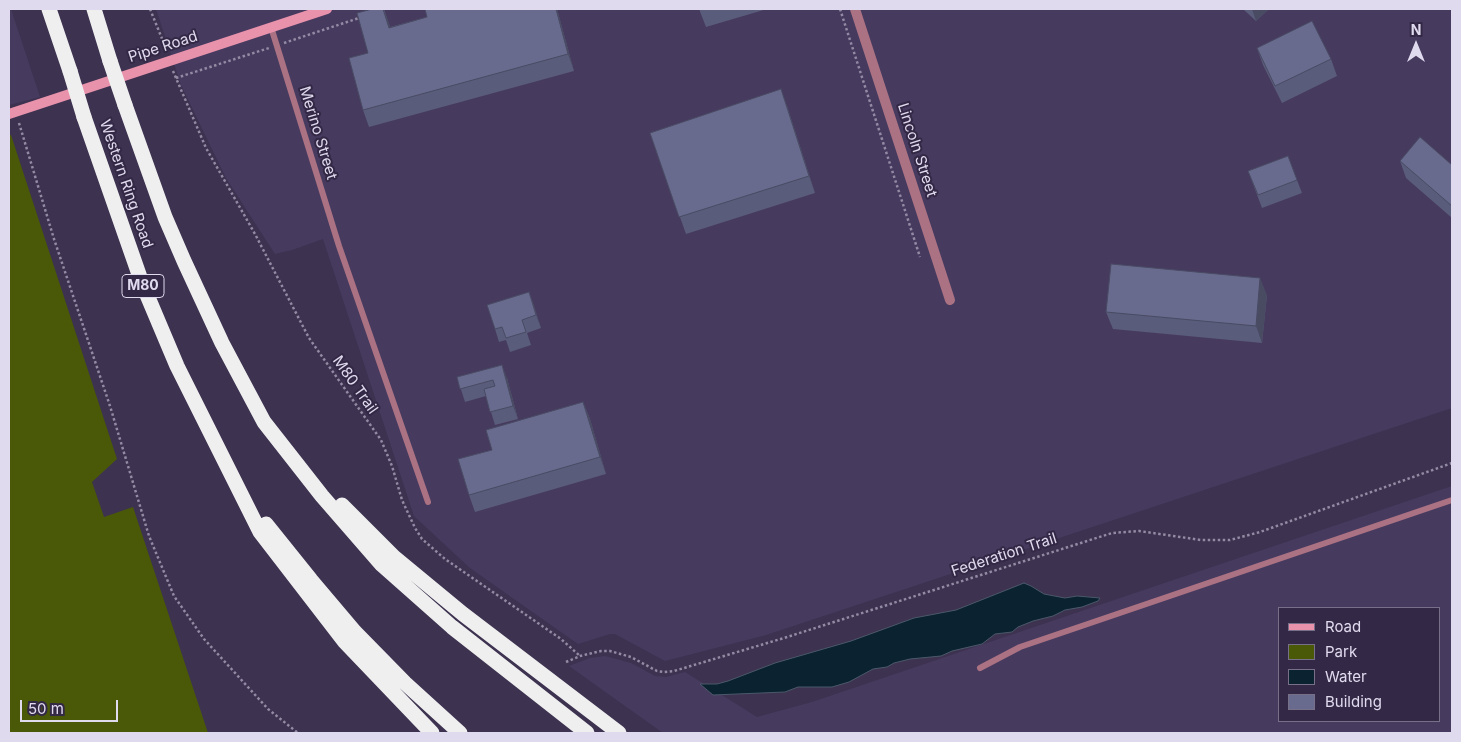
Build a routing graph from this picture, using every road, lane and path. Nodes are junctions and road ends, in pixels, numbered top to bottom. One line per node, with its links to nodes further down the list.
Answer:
1 (49, 9): 14 (highway, Western Ring Road / M80, bridge)
2 (94, 9): 13 (highway, Western Ring Road, bridge)
3 (150, 9): 8 (path)
4 (327, 9): 7 (street, Pipe Road)
5 (840, 9): 11 (path)
6 (855, 9): 12 (street, Lincoln Street)
7 (271, 27): 10 (street, Pipe Road); 17 (lane, Merino Street)
8 (167, 50)
9 (174, 71): 18 (path, M80 Trail)
10 (12, 113): 21 (path)
11 (920, 257)
12 (950, 300)
13 (264, 422): 24 (highway); 25 (highway)
14 (219, 448): 22 (highway); 23 (highway)
15 (1452, 462): 18 (path, Federation Trail)
16 (1452, 500): 20 (lane)
17 (428, 502)
18 (580, 656): 19 (path, Federation Trail)
19 (566, 662)
20 (980, 668)
21 (298, 733)
22 (432, 733)
23 (460, 733)
24 (587, 733)
25 (619, 733)

